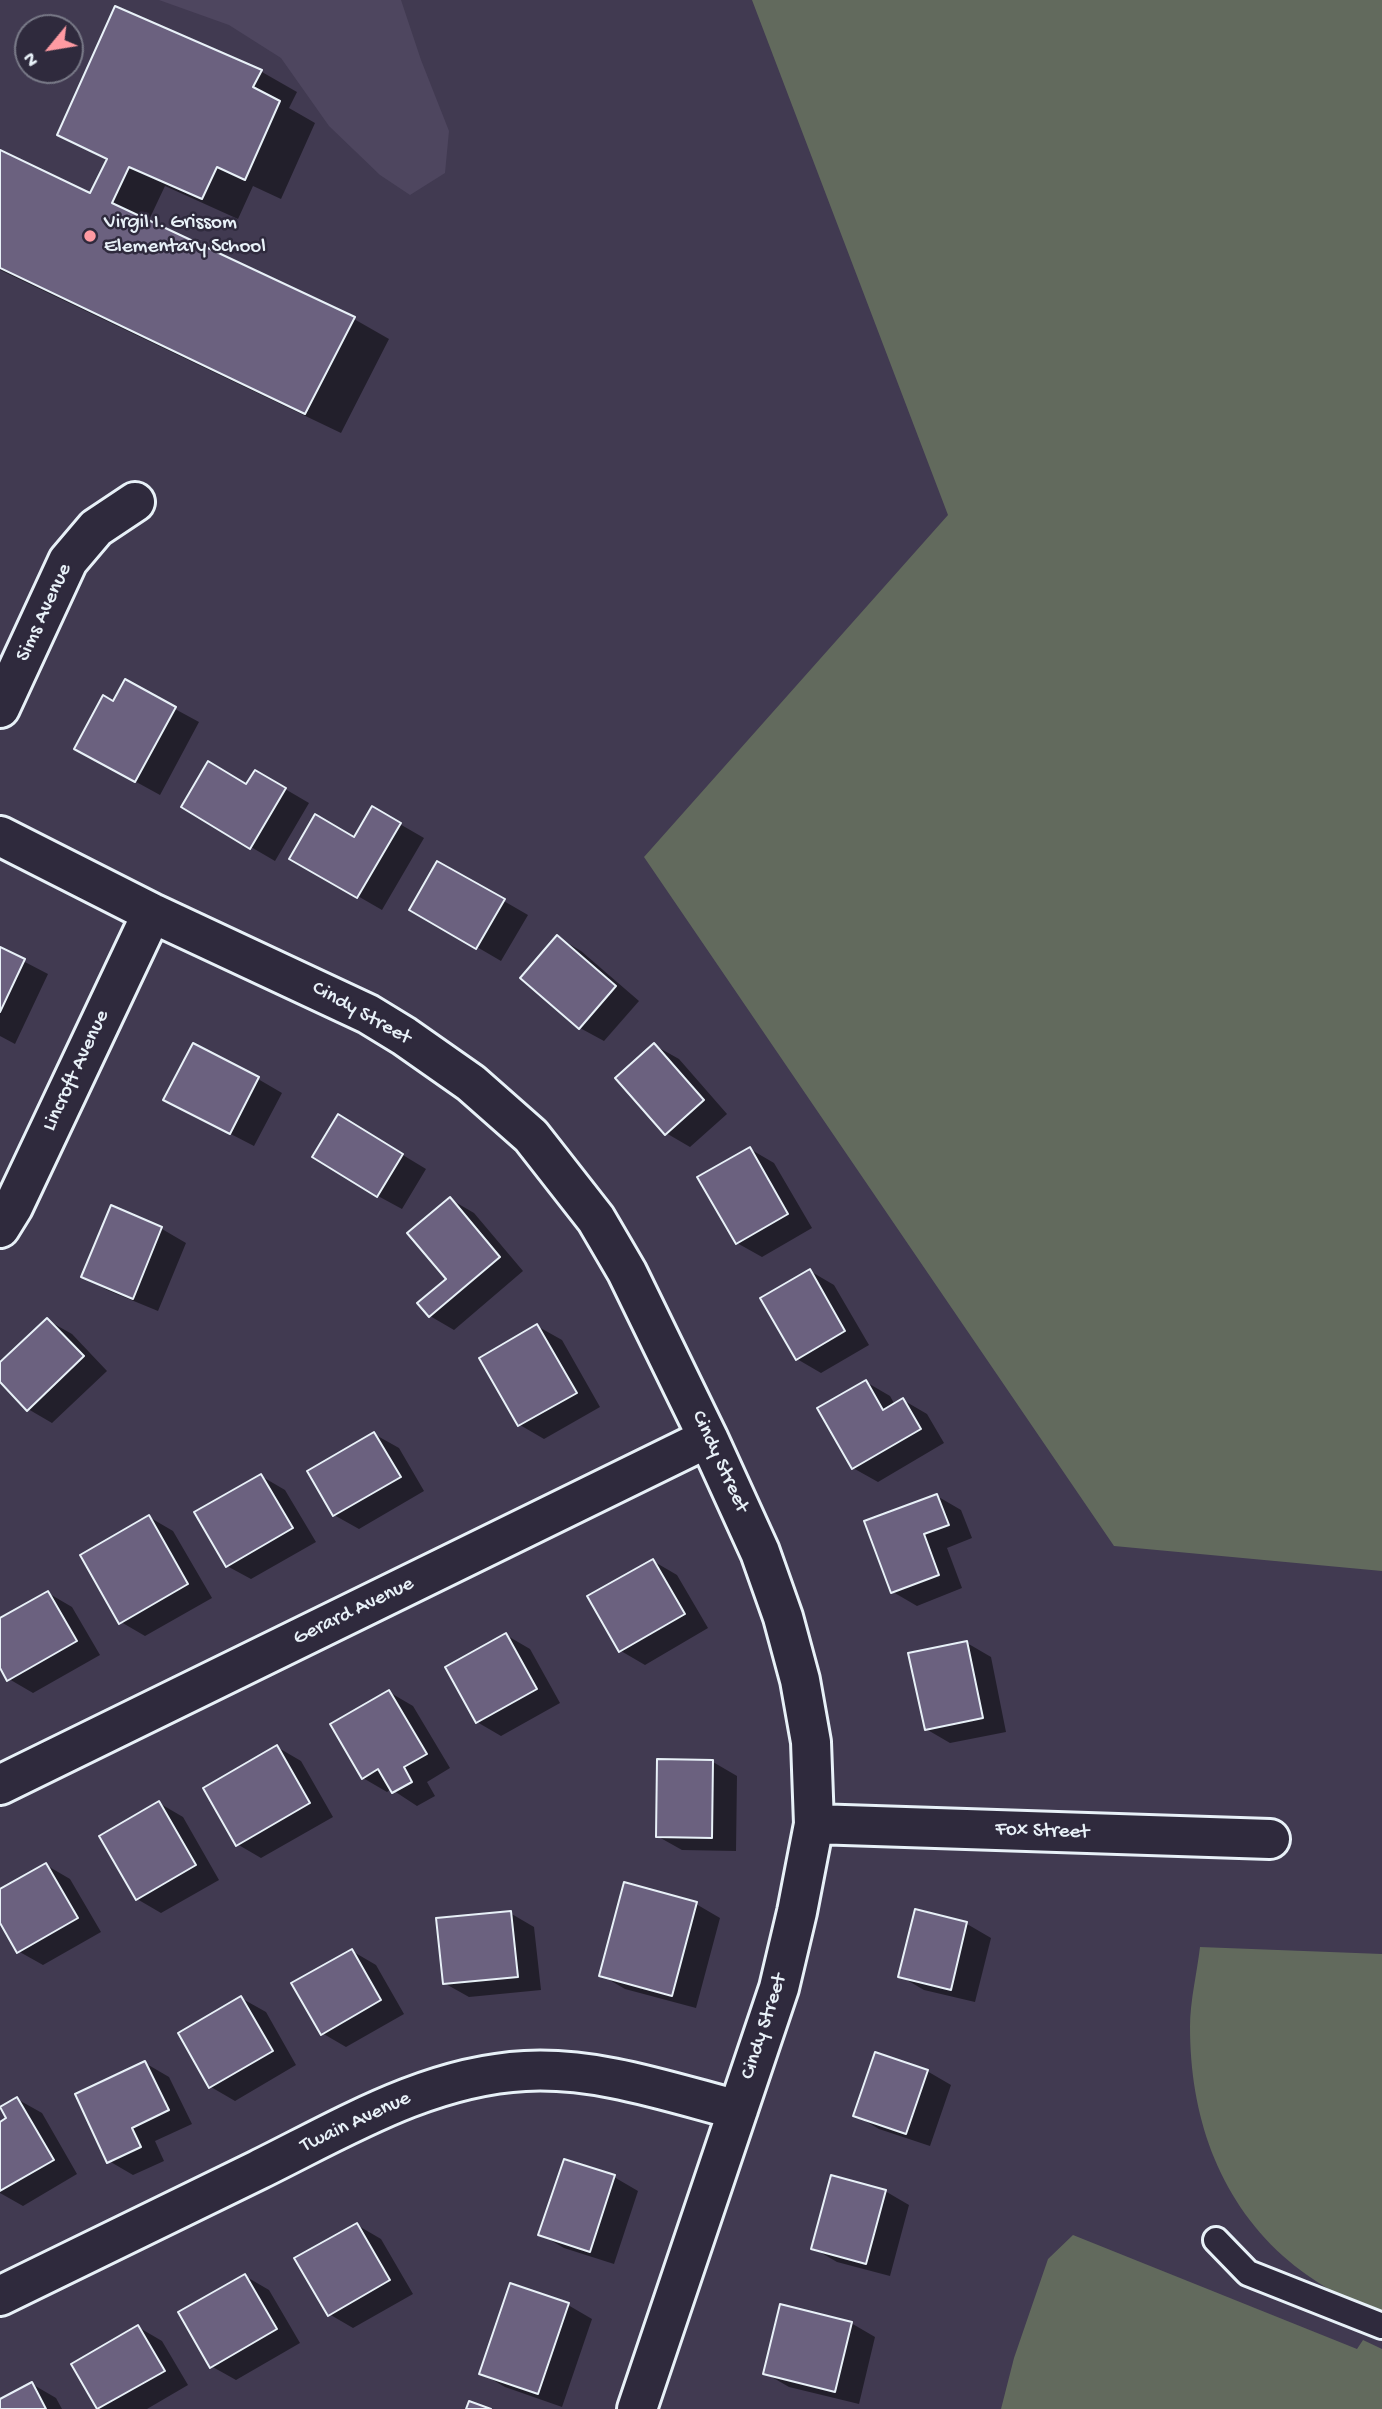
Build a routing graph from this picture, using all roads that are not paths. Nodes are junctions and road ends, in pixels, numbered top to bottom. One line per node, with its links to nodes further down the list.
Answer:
1 (135, 502): 2 (street, Sims Avenue)
2 (0, 708)
3 (0, 836): 4 (street, Cindy Street)
4 (152, 913): 5 (street, Lincroft Avenue); 6 (street, Cindy Street)
5 (0, 1228)
6 (708, 1438): 7 (street, Gerard Avenue); 8 (street, Cindy Street)
7 (0, 1785)
8 (814, 1824): 9 (street, Fox Street); 10 (street, Cindy Street)
9 (1270, 1839)
10 (738, 2110): 12 (street, Twain Avenue); 14 (street, Cindy Street)
11 (1216, 2240): 13 (lane)
12 (0, 2296)
13 (1382, 2326)
14 (637, 2409)

